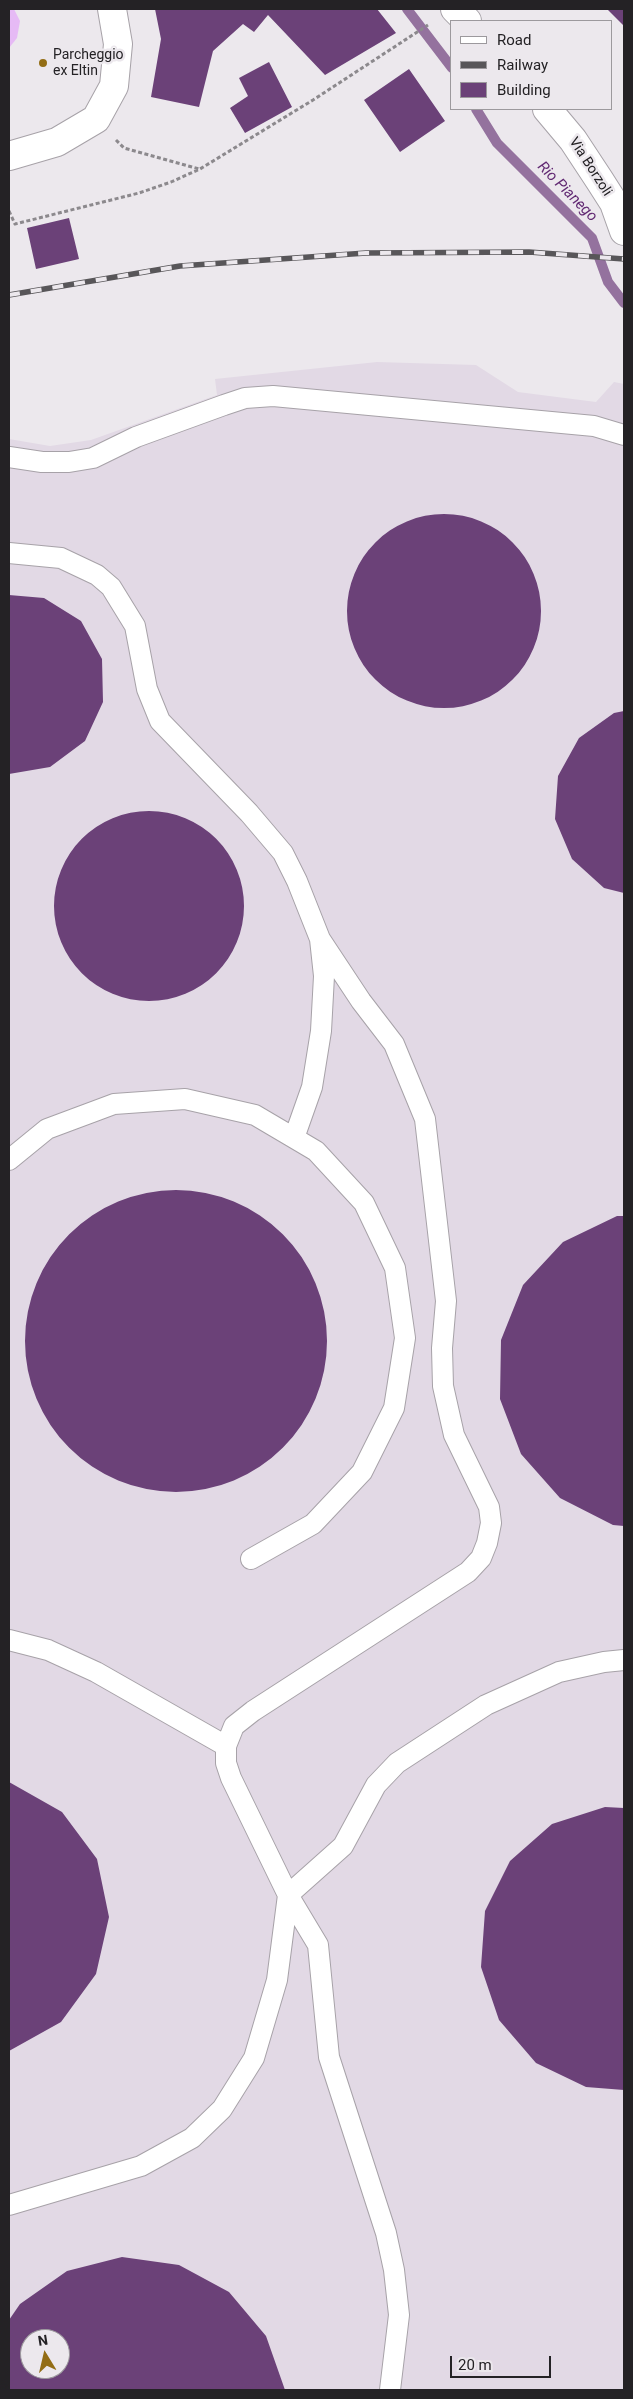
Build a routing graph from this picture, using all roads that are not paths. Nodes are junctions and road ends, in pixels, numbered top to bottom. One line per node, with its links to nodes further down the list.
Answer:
1 (112, 9): 5 (main road)
2 (455, 9): 3 (main road)
3 (466, 20)
4 (548, 110): 6 (main road, Via Borzoli)
5 (9, 156)
6 (624, 231)
7 (624, 435): 8 (lane)
8 (9, 458)
9 (9, 553): 10 (lane)
10 (320, 939): 11 (lane); 16 (lane)
11 (294, 1138): 12 (lane); 13 (lane)
12 (9, 1160)
13 (251, 1558)
14 (9, 1640): 16 (lane)
15 (624, 1660): 17 (lane)
16 (226, 1746): 17 (lane)
17 (288, 1895): 18 (lane); 19 (lane)
18 (9, 2205)
19 (390, 2390)

